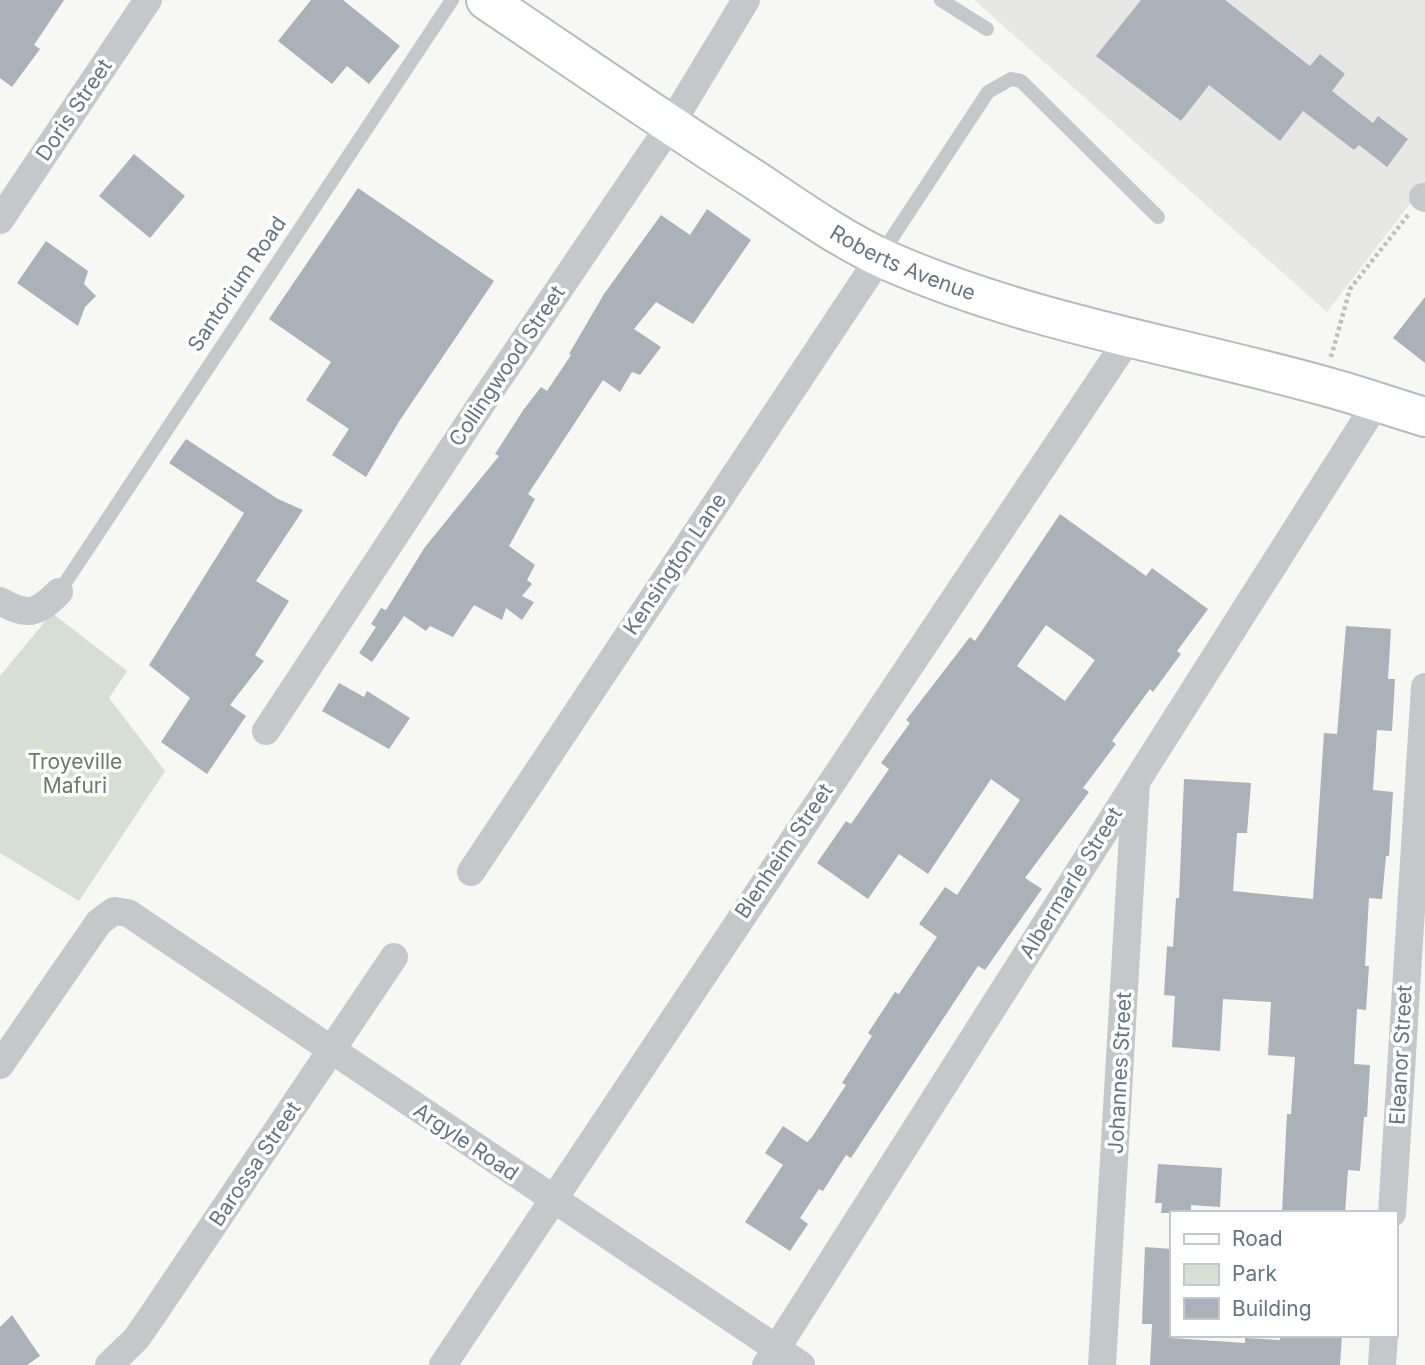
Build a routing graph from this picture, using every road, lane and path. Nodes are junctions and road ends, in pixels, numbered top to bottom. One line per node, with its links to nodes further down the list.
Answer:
1 (148, 0): 10 (street, Doris Street)
2 (452, 0): 16 (lane, Santorium Road)
3 (486, 0): 7 (main road, Roberts Avenue)
4 (746, 0): 7 (street, Collingwood Street)
5 (941, 0): 6 (lane)
6 (987, 29)
7 (671, 124): 11 (main road, Roberts Avenue); 19 (street, Collingwood Street)
8 (1424, 197): 13 (path)
9 (1158, 216): 11 (lane)
10 (0, 220)
11 (880, 257): 12 (main road, Roberts Avenue); 21 (street, Kensington Lane)
12 (1128, 339): 13 (main road, Roberts Avenue); 25 (street, Blenheim Street)
13 (1323, 386): 14 (main road, Roberts Avenue)
14 (1377, 402): 15 (main road, Roberts Avenue); 20 (street, Albermarle Street)
15 (1425, 417)
16 (58, 592): 17 (street)
17 (0, 601)
18 (1425, 687): 26 (street, Eleanor Street)
19 (266, 731)
20 (1136, 780): 28 (street, Albermarle Street); 32 (street, Johannes Street)
21 (471, 872)
22 (394, 957): 23 (street, Barossa Street)
23 (331, 1052): 24 (street, Argyle Road); 25 (street, Argyle Road); 29 (street, Barossa Street)
24 (0, 1065)
25 (553, 1199): 28 (street, Argyle Road); 30 (street, Blenheim Street)
26 (1392, 1211)
27 (1384, 1337): 33 (street)
28 (771, 1357): 31 (street, Argyle Road)
29 (109, 1365)
30 (443, 1365)
31 (801, 1365)
32 (1102, 1365)
33 (1382, 1365)

